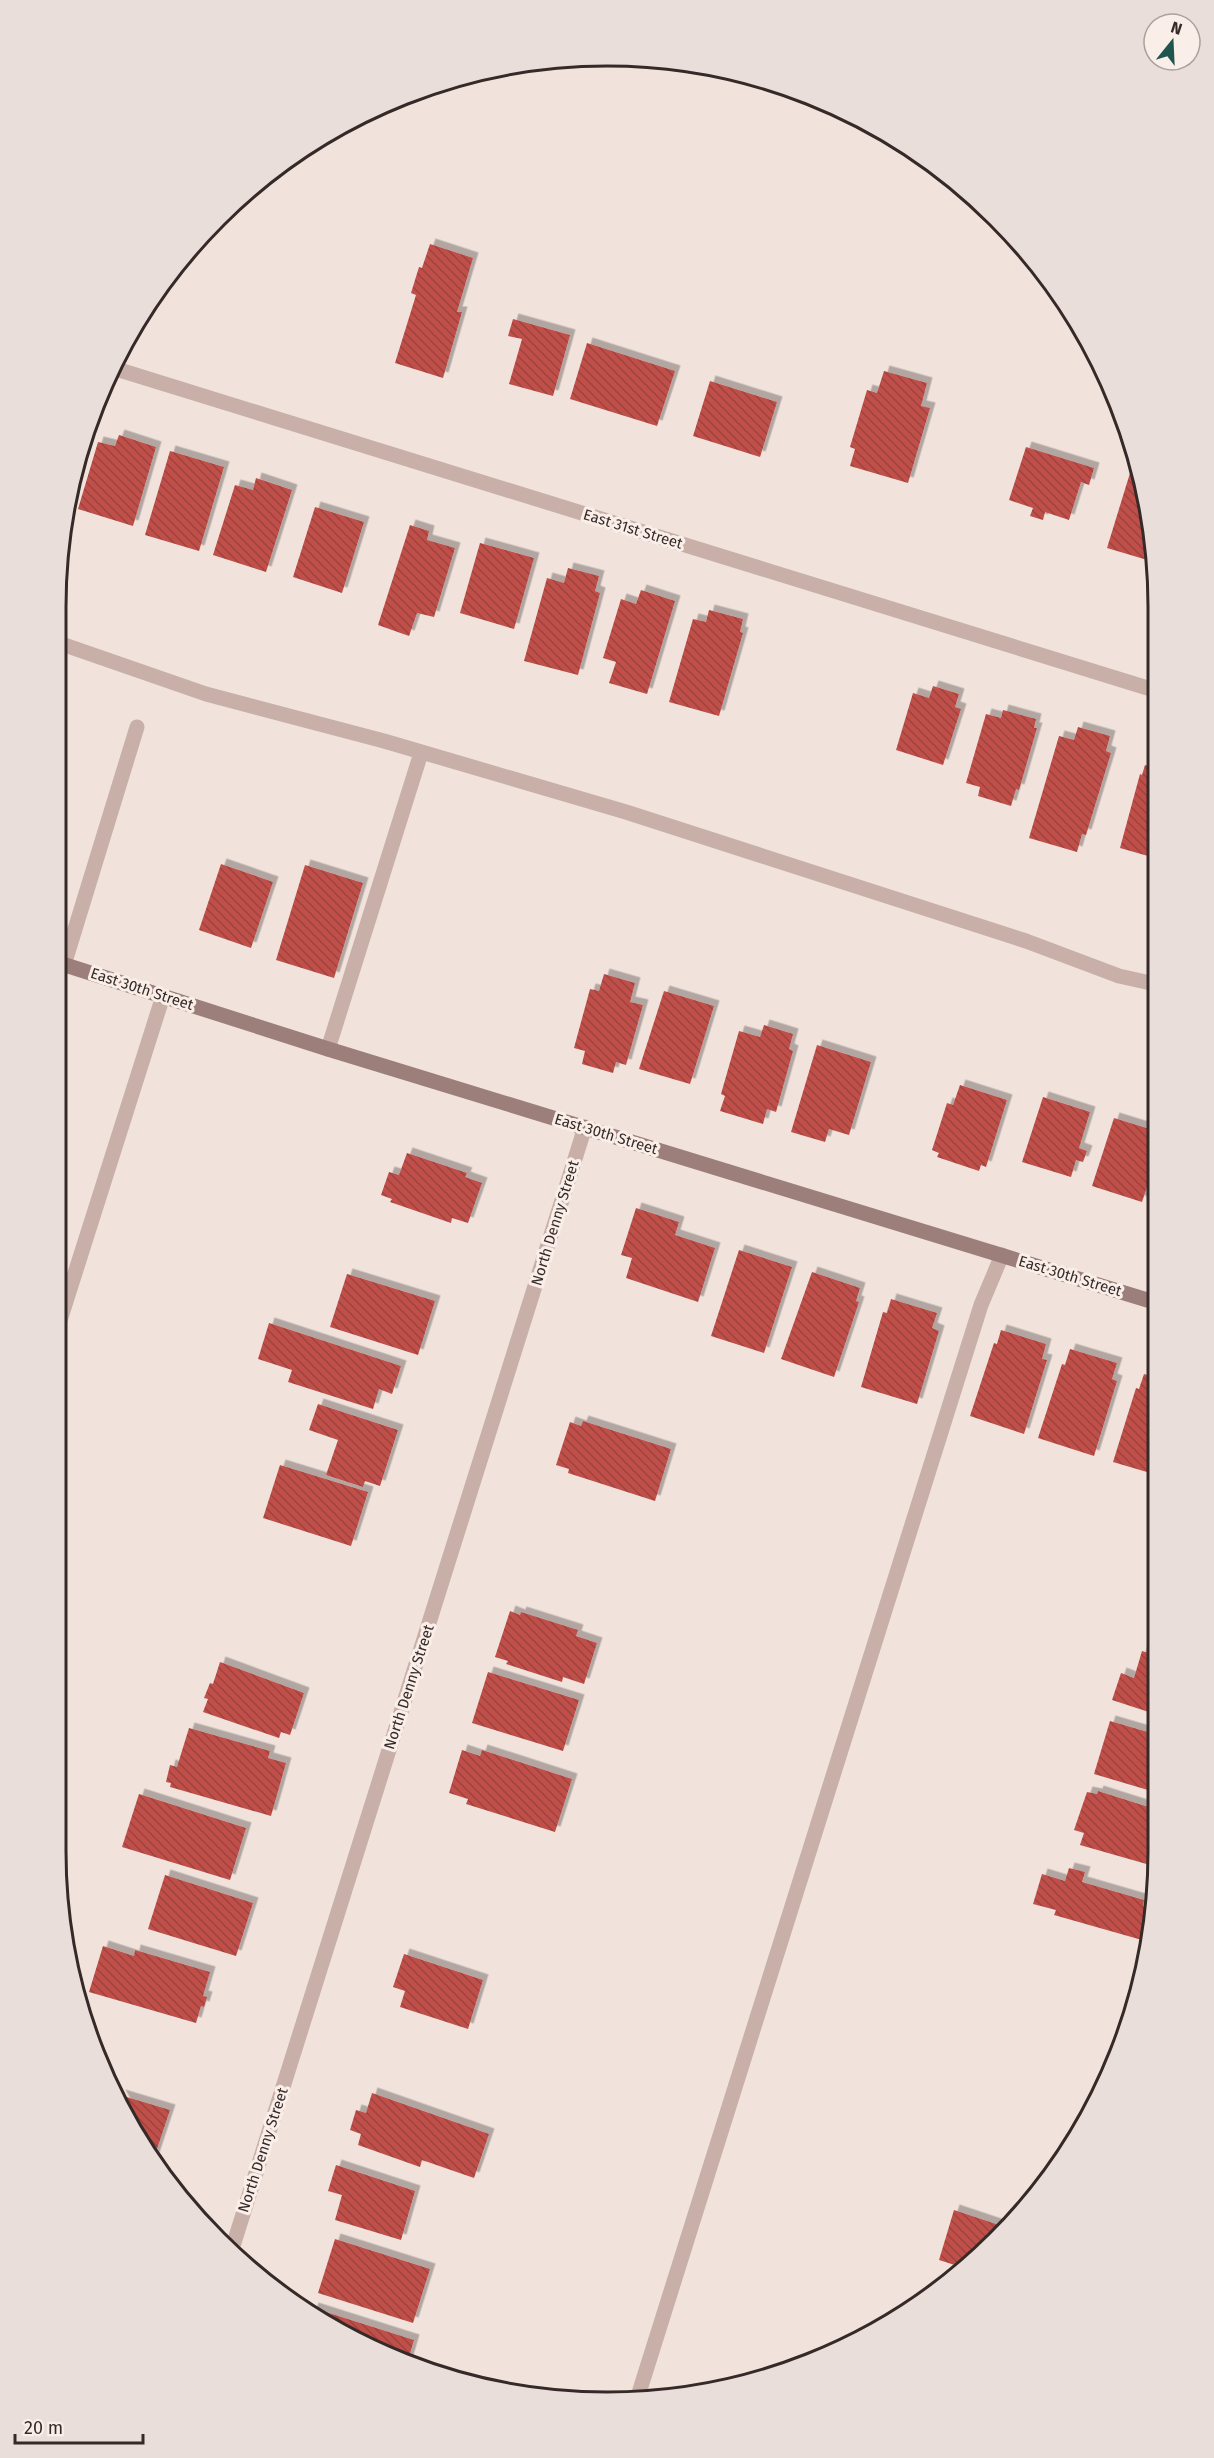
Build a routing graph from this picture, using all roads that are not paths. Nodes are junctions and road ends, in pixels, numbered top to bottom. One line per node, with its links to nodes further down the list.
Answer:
1 (121, 370): 3 (street, East 31st Street)
2 (66, 645): 5 (street)
3 (1148, 688)
4 (137, 727): 6 (street)
5 (421, 753): 8 (street); 10 (street)
6 (66, 945)
7 (66, 965): 9 (main road, East 30th Street)
8 (1148, 982)
9 (163, 996): 10 (main road, East 30th Street); 13 (street)
10 (328, 1049): 11 (main road, East 30th Street)
11 (585, 1127): 12 (main road, East 30th Street); 15 (street, North Denny Street)
12 (1002, 1255): 14 (main road, East 30th Street); 16 (street)
13 (66, 1282)
14 (1148, 1301)
15 (233, 2242)
16 (640, 2391)

